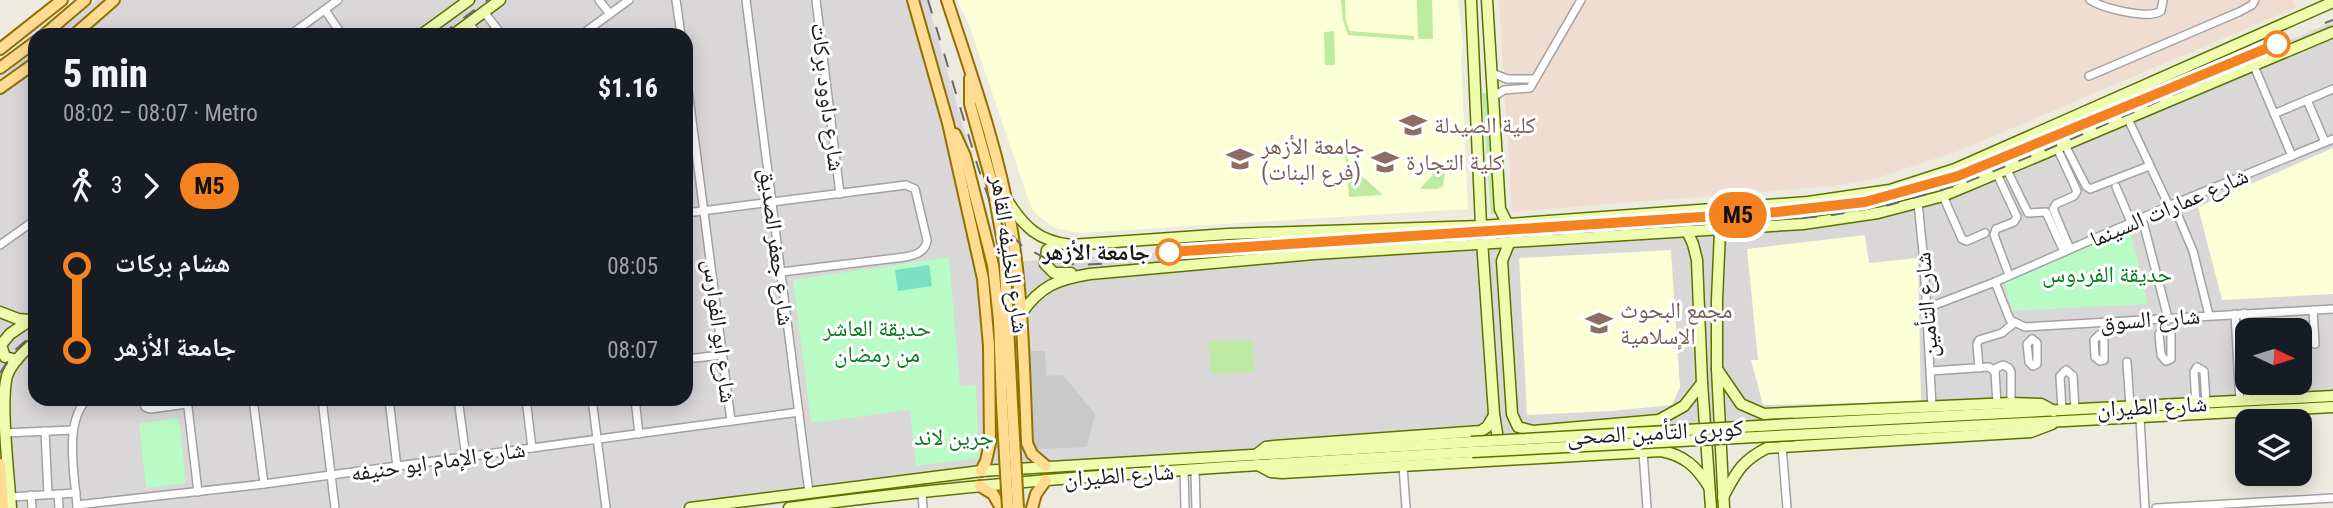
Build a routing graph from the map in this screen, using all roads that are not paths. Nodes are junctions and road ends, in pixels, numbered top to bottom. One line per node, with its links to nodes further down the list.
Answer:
1 (62, 0): 27 (main road)
2 (85, 0): 28 (main road)
3 (114, 0): 29 (main road)
4 (338, 0): 22 (street)
5 (500, 0): 24 (main road)
6 (599, 0): 25 (street)
7 (629, 0): 25 (street)
8 (676, 0): 37 (street)
9 (746, 0): 69 (street, شارع جعفر الصديق)
10 (816, 0): 66 (street, شارع داوود بركات)
11 (913, 0): 58 (main road)
12 (947, 0): 47 (main road, شارع الخليفه القاهر)
13 (1471, 0): 41 (main road)
14 (1487, 0): 42 (main road)
15 (1581, 0): 50 (street)
16 (2090, 0): 23 (street)
17 (2122, 0): 23 (street)
18 (2163, 0): 23 (street)
19 (2255, 0): 49 (street)
20 (466, 1): 32 (main road)
21 (2333, 2): 72 (main road)
22 (324, 10): 30 (street); 31 (street)
23 (2121, 10)
24 (484, 12): 26 (main road); 35 (street)
25 (610, 14): 36 (street)
26 (469, 23): 33 (main road); 34 (street)
27 (29, 28)
28 (52, 28)
29 (82, 28)
30 (300, 28)
31 (337, 28)
32 (430, 28)
33 (462, 28)
34 (473, 28)
35 (497, 28)
36 (591, 28)
37 (680, 28)
38 (28, 29): 43 (main road)
39 (2333, 32): 44 (main road)
40 (28, 47): 45 (main road)
41 (1472, 48): 42 (main road); 52 (main road)
42 (1490, 48): 48 (main road)
43 (0, 49)
44 (2254, 66): 56 (street); 57 (main road)
45 (0, 68)
46 (28, 68): 51 (main road)
47 (971, 73): 68 (main road, شارع الخليفه القاهر); 132 (main road)
48 (1492, 73): 50 (street); 54 (main road)
49 (2089, 76)
50 (1535, 79): 54 (street)
51 (0, 88)
52 (1474, 88): 54 (main road); 79 (main road)
53 (2333, 89): 55 (street)
54 (1493, 92): 77 (main road)
55 (2307, 100): 56 (street); 60 (street)
56 (2274, 114): 62 (street)
57 (2128, 119): 61 (main road); 63 (street)
58 (948, 123): 132 (main road); 149 (main road)
59 (693, 127): 73 (street, شارع ابو الفوارس)
60 (2329, 140): 62 (street, شارع عمارات السينما)
61 (2061, 146): 63 (street); 64 (main road); 87 (street)
62 (2292, 156): 71 (street, شارع عمارات السينما)
63 (2149, 166): 71 (street)
64 (2002, 172): 67 (main road); 87 (street); 94 (street)
65 (2116, 187): 76 (street)
66 (840, 194): 69 (street); 92 (street)
67 (1943, 196): 70 (main road); 82 (street)
68 (1006, 199): 85 (main road); 101 (main road, شارع الخليفه القاهر)
69 (771, 202): 73 (street); 92 (street, شارع جعفر الصديق)
70 (1918, 203): 80 (main road); 96 (street, شارع التأمين)
71 (2171, 205): 75 (street, شارع عمارات السينما); 103 (street)
72 (1721, 208): 77 (main road); 80 (main road)
73 (705, 211): 74 (street); 117 (street, شارع ابو الفوارس)
74 (693, 212)
75 (2142, 218): 76 (street, شارع عمارات السينما); 105 (street)
76 (2131, 222): 87 (street, شارع عمارات السينما)
77 (1507, 223): 79 (main road)
78 (28, 225): 86 (street)
79 (1481, 226): 84 (main road); 85 (main road)
80 (1721, 229): 81 (main road); 90 (main road)
81 (1687, 232): 83 (main road); 88 (main road)
82 (1985, 233)
83 (1510, 242): 84 (main road); 89 (main road)
84 (1483, 243): 91 (main road); 93 (main road)
85 (1063, 244): 93 (main road)
86 (0, 245)
87 (2067, 250): 94 (street, شارع عمارات السينما)
88 (1697, 260): 90 (main road); 126 (main road)
89 (1503, 261): 91 (main road); 157 (main road)
90 (1718, 262): 122 (main road)
91 (1484, 265): 152 (main road)
92 (781, 272): 151 (street, شارع جعفر الصديق)
93 (1090, 274): 101 (main road)
94 (2009, 275): 95 (street, شارع عمارات السينما)
95 (1995, 282): 96 (street, شارع عمارات السينما); 108 (street)
96 (1927, 308): 123 (street, شارع التأمين)
97 (2333, 309): 98 (street, شارع السوق)
98 (2313, 310): 100 (street, شارع السوق); 114 (street)
99 (0, 312): 104 (main road)
100 (2244, 313): 102 (street, شارع السوق); 106 (street)
101 (1021, 314): 154 (main road, شارع الخليفه القاهر)
102 (2235, 314): 103 (street, شارع السوق); 131 (street)
103 (2209, 316): 105 (street, شارع السوق)
104 (28, 318)
105 (2166, 318): 109 (street, شارع السوق); 111 (street)
106 (2244, 318)
107 (28, 321): 115 (main road)
108 (2014, 323): 110 (street, شارع السوق); 121 (street)
109 (2098, 323): 110 (street, شارع السوق); 112 (street)
110 (2031, 327): 113 (street)
111 (2165, 328)
112 (2099, 335)
113 (2032, 340)
114 (2315, 344)
115 (0, 345): 119 (main road)
116 (28, 349): 119 (main road)
117 (722, 355): 118 (street); 158 (street, شارع ابو الفوارس)
118 (693, 358)
119 (17, 360): 125 (main road)
120 (2127, 362): 147 (street)
121 (1979, 368): 123 (street); 124 (street)
122 (1717, 369): 153 (main road); 195 (main road)
123 (1931, 372): 146 (street, شارع التأمين)
124 (1995, 372): 133 (street); 134 (street)
125 (3, 374): 162 (main road)
126 (1702, 383): 157 (main road); 185 (main road)
127 (2245, 396): 131 (street)
128 (2333, 396): 130 (main road, شارع الطيران)
129 (2287, 398): 130 (main road, شارع الطيران); 131 (main road, شارع الطيران)
130 (2298, 398)
131 (2244, 401): 147 (main road, شارع الطيران)
132 (1007, 403): 208 (main road, bridge); 209 (main road, bridge)
133 (2011, 403): 134 (main road); 155 (main road)
134 (1997, 404): 146 (main road)
135 (82, 406): 159 (street)
136 (145, 406): 137 (street)
137 (166, 406)
138 (187, 406): 186 (street)
139 (254, 406): 183 (street)
140 (323, 406): 181 (street)
141 (390, 406): 178 (street)
142 (459, 406): 171 (street)
143 (527, 406): 167 (street)
144 (593, 406): 164 (street)
145 (636, 406): 163 (street)
146 (1932, 407): 153 (main road)
147 (2130, 407): 150 (main road, شارع الطيران)
148 (2333, 407): 156 (main road, شارع الطيران)
149 (990, 410): 154 (main road); 180 (main road)
150 (2075, 410): 155 (main road, شارع الطيران); 155 (street)
151 (799, 412): 158 (street, شارع الإمام ابو حنيفه); 189 (street, شارع جعفر الصديق)
152 (1494, 414): 160 (main road); 172 (main road)
153 (1764, 414): 168 (main road)
154 (1026, 415): 176 (main road, شارع الخليفه القاهر)
155 (2057, 415): 156 (main road, شارع الطيران); 165 (main road); 166 (main road, كوبرى التأمين الصحى, bridge); 166 (main road, كوبرى التأمين الصحى, bridge)
156 (2140, 418): 217 (street)
157 (1659, 420): 169 (main road)
158 (731, 421): 163 (street, شارع الإمام ابو حنيفه)
159 (73, 430): 161 (street); 188 (street)
160 (1484, 430): 173 (main road); 174 (main road)
161 (45, 432): 162 (street); 190 (street)
162 (5, 433): 193 (main road)
163 (639, 434): 164 (street, شارع الإمام ابو حنيفه)
164 (598, 439): 167 (street, شارع الإمام ابو حنيفه); 203 (street)
165 (1782, 446): 168 (main road); 216 (street)
166 (1472, 447): 173 (main road, كوبرى التأمين الصحى)
167 (532, 448): 171 (street, شارع الإمام ابو حنيفه)
168 (1767, 448): 195 (main road)
169 (1661, 451): 170 (main road); 185 (main road)
170 (1643, 452): 172 (main road); 214 (street)
171 (466, 457): 178 (street, شارع الإمام ابو حنيفه)
172 (1508, 459): 174 (main road)
173 (1257, 460): 176 (main road, شارع الطيران); 177 (main road); 179 (main road, شارع الطيران)
174 (1484, 460): 177 (main road)
175 (0, 464): 198 (main road)
176 (1042, 466): 180 (main road, شارع الطيران); 182 (main road)
177 (1403, 466): 213 (street)
178 (397, 467): 181 (street, شارع الإمام ابو حنيفه)
179 (1189, 470): 182 (main road, شارع الطيران); 211 (street); 212 (street)
180 (981, 471): 184 (main road); 189 (main road, شارع الطيران)
181 (331, 475): 183 (street, شارع الإمام ابو حنيفه); 202 (street)
182 (1043, 481): 184 (main road, شارع الطيران); 210 (main road)
183 (264, 484): 186 (street, شارع الإمام ابو حنيفه)
184 (980, 486): 187 (main road, شارع الطيران); 207 (main road)
185 (1709, 486): 215 (main road)
186 (198, 492): 197 (street, شارع الإمام ابو حنيفه)
187 (922, 492): 196 (main road, شارع الطيران); 206 (street)
188 (76, 493): 191 (street); 197 (street)
189 (809, 493): 204 (main road, شارع الطيران)
190 (48, 494): 191 (street); 192 (street)
191 (58, 494): 201 (street)
192 (31, 495): 193 (street); 200 (street)
193 (10, 497): 199 (main road)
194 (2333, 498): 218 (street)
195 (1723, 503)
196 (811, 506): 205 (main road, شارع الطيران)
197 (77, 507)
198 (4, 508)
199 (10, 508)
200 (32, 508)
201 (58, 508)
202 (335, 508)
203 (607, 508)
204 (690, 508)
205 (789, 508)
206 (923, 508)
207 (1000, 508)
208 (1008, 508)
209 (1018, 508)
210 (1032, 508)
211 (1185, 508)
212 (1196, 508)
213 (1406, 508)
214 (1647, 508)
215 (1710, 508)
216 (1787, 508)
217 (2145, 508)
218 (2156, 508)

